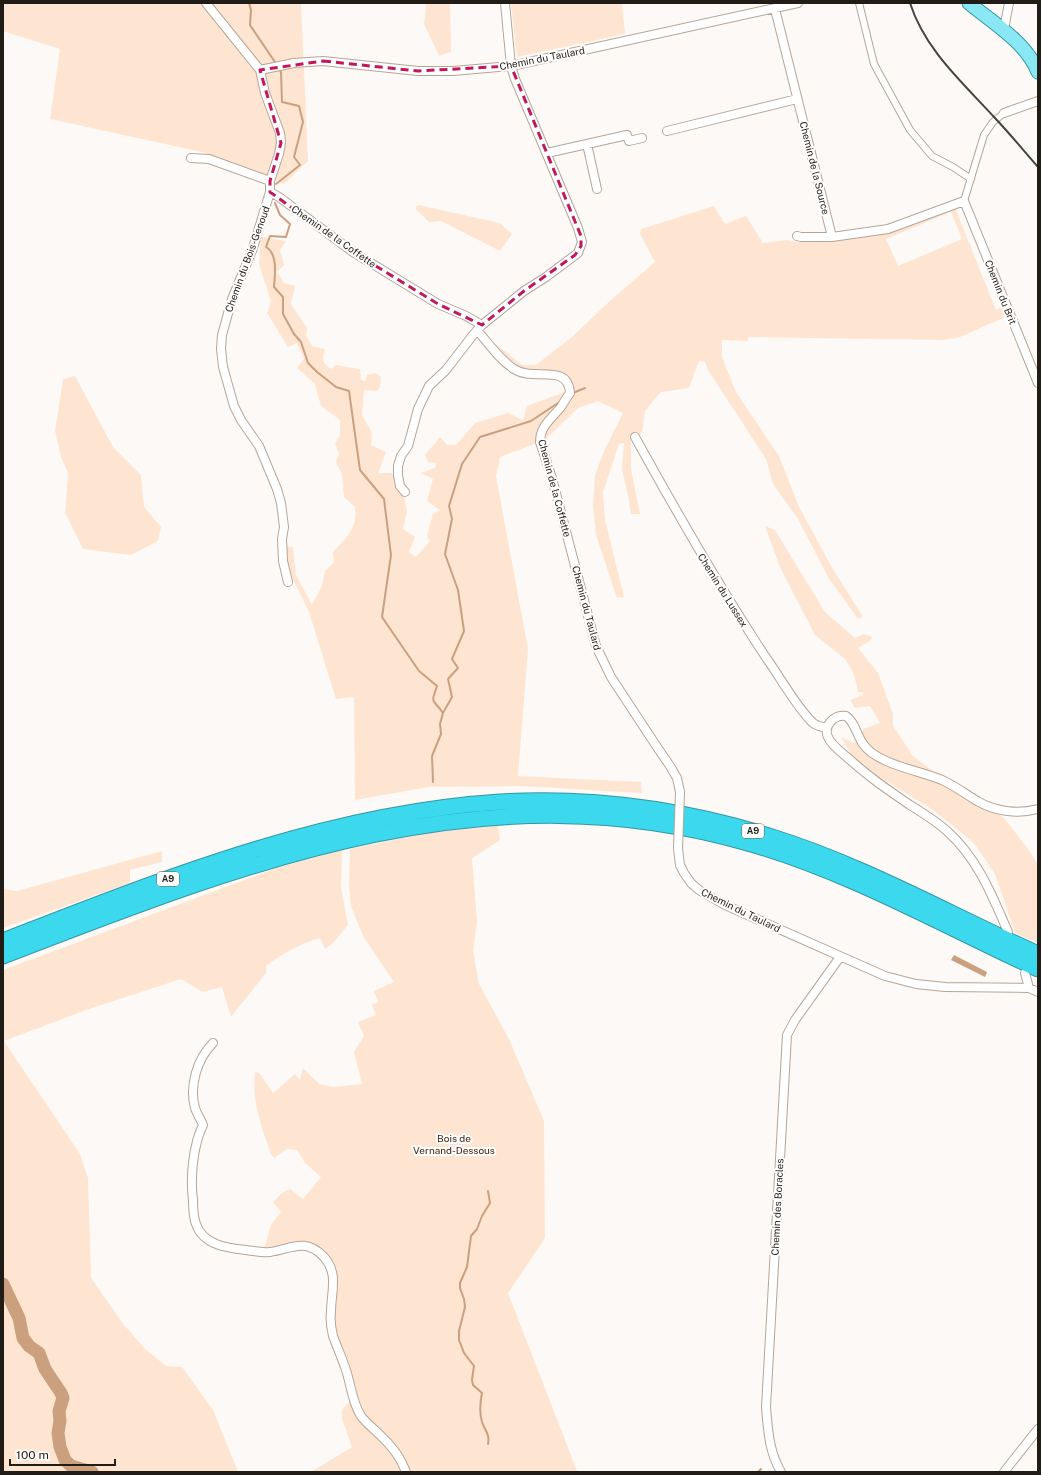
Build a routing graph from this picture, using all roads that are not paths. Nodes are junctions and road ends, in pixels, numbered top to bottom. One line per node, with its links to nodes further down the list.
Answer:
1 (206, 3): 10 (street)
2 (505, 3): 9 (street)
3 (798, 3): 7 (street, Chemin du Taulard)
4 (859, 3): 20 (street)
5 (969, 3): 8 (main road)
6 (1009, 3): 8 (street)
7 (775, 9): 9 (street, Chemin du Taulard); 12 (street, Chemin de la Source)
8 (1004, 29): 11 (main road)
9 (512, 66): 10 (street, Chemin du Taulard); 18 (street)
10 (260, 70): 21 (street, Chemin du Bois-Genoud)
11 (1038, 72)
12 (798, 99): 15 (street); 26 (street, Chemin de la Source)
13 (1038, 101): 14 (street)
14 (1004, 113): 20 (street)
15 (667, 131)
16 (642, 138): 17 (street)
17 (587, 144): 18 (street); 22 (street)
18 (547, 154): 27 (street)
19 (191, 158): 21 (street)
20 (971, 179): 24 (street)
21 (270, 182): 23 (street, Chemin du Bois-Genoud)
22 (597, 190)
23 (270, 192): 27 (street, Chemin de la Coffette); 32 (street, Chemin du Bois-Genoud)
24 (964, 201): 26 (street); 28 (street, Chemin du Brit)
25 (797, 236): 26 (street)
26 (832, 237)
27 (480, 328): 30 (street); 31 (street, Chemin de la Coffette)
28 (1038, 383)
29 (635, 437): 33 (street, Chemin du Lussex)
30 (405, 492)
31 (571, 547): 41 (street, Chemin du Taulard, bridge)
32 (288, 582)
33 (827, 728): 35 (street); 37 (street)
34 (502, 809): 36 (highway, A9); 39 (highway, A9); 42 (highway, A9)
35 (1038, 809)
36 (337, 835): 38 (highway, A9); 40 (highway, A9)
37 (1008, 932)
38 (3, 941)
39 (1038, 954)
40 (3, 956)
41 (840, 957): 43 (street, Chemin du Taulard); 48 (street, Chemin des Boracles)
42 (1031, 971): 43 (street)
43 (1029, 988): 44 (street)
44 (1038, 992)
45 (213, 1043): 47 (street)
46 (1038, 1429): 49 (street)
47 (406, 1472)
48 (781, 1472)
49 (1004, 1472)

